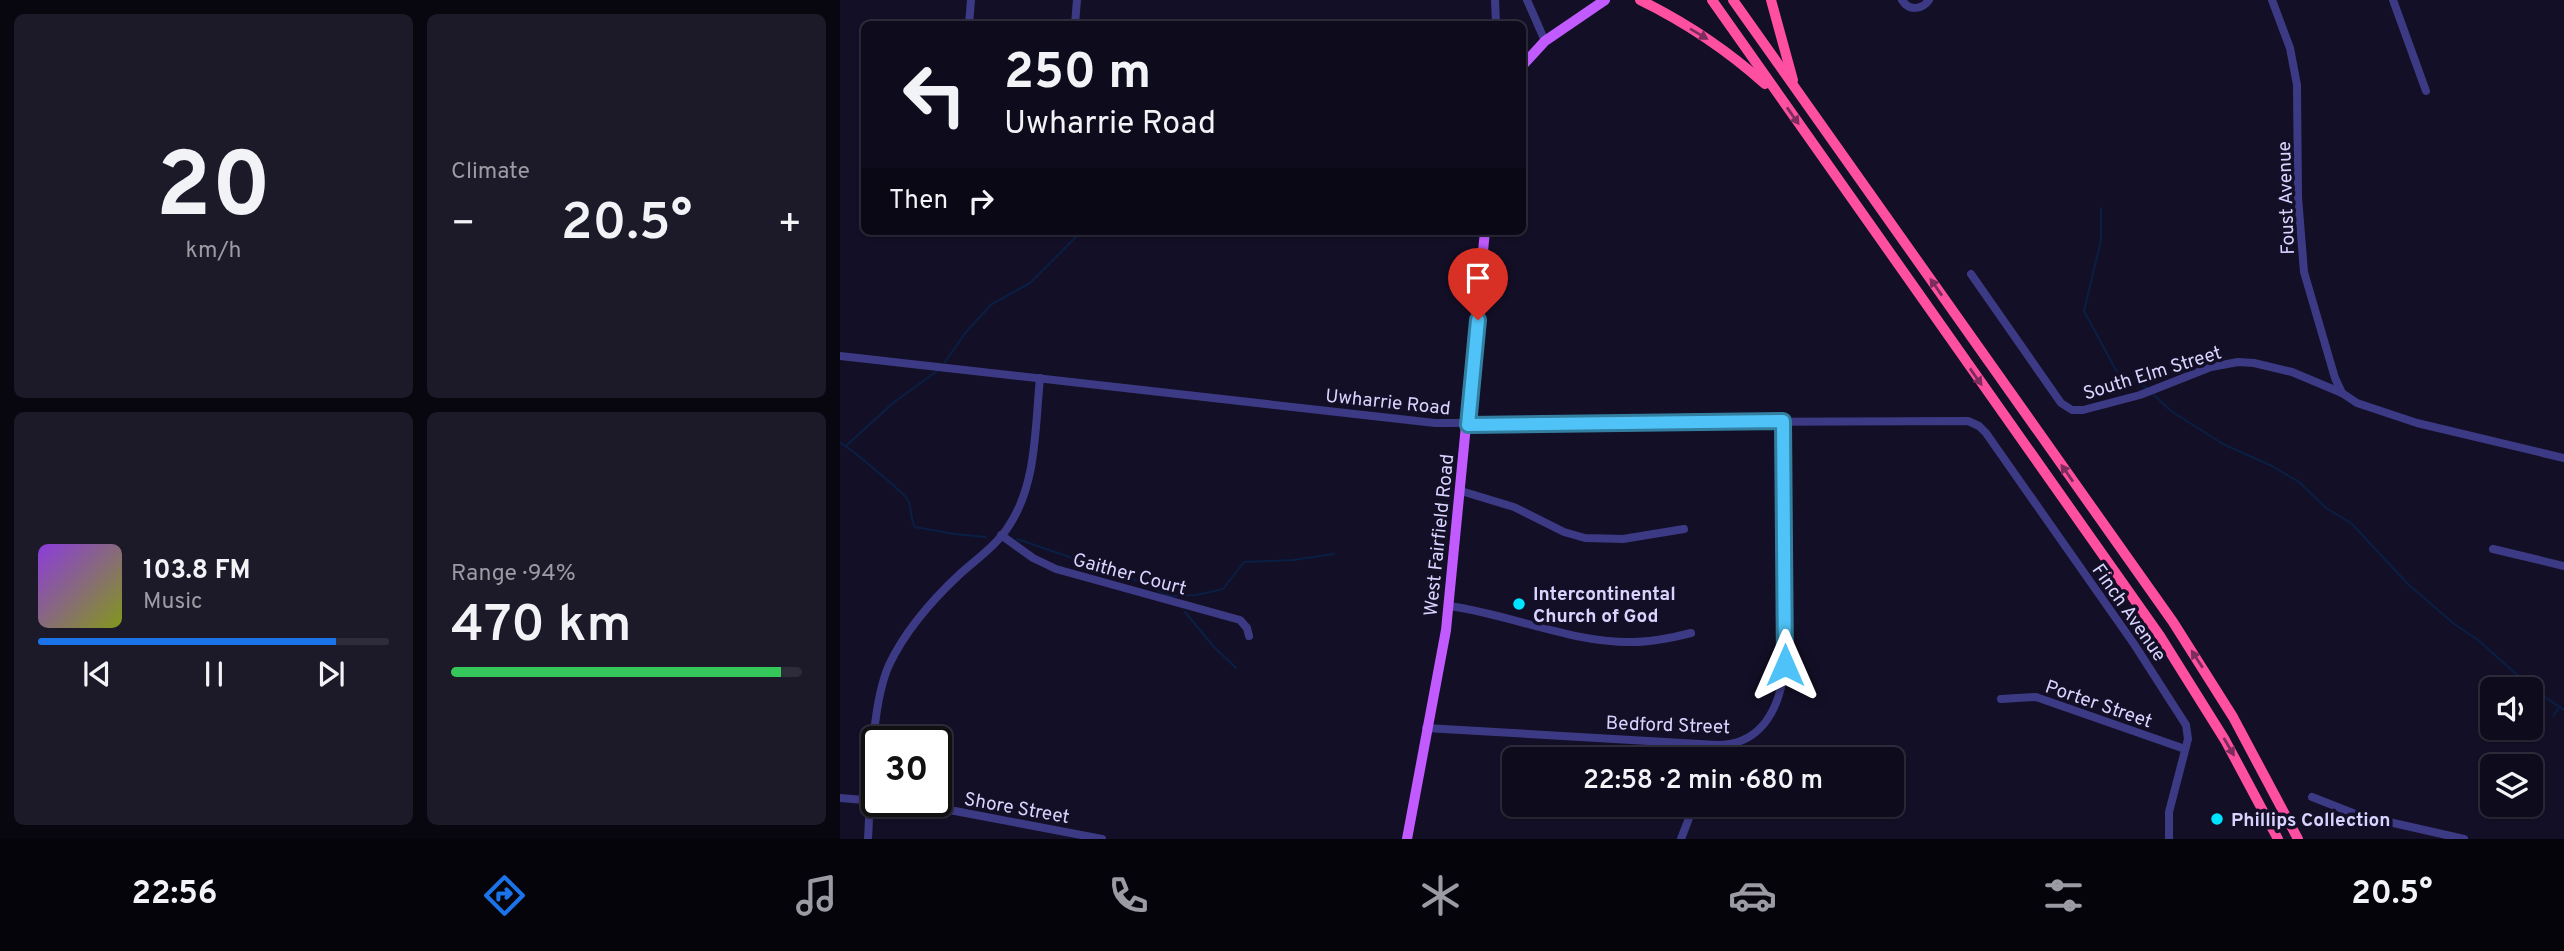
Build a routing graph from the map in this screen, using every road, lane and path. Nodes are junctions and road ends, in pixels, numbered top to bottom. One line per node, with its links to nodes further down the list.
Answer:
1 (971, 0): 14 (street)
2 (1077, 0): 15 (street)
3 (1495, 0): 16 (street)
4 (1527, 0): 17 (street)
5 (1605, 0): 17 (main road)
6 (1640, 0): 21 (highway, one-way to 21)
7 (1712, 0): 21 (highway)
8 (1733, 0): 19 (highway)
9 (1771, 0): 19 (highway)
10 (1902, 0): 11 (street)
11 (1929, 0)
12 (2273, 0): 26 (street, Foust Avenue)
13 (2393, 0): 20 (street)
14 (969, 21)
15 (1075, 21)
16 (1496, 21)
17 (1545, 41): 18 (main road)
18 (1526, 62)
19 (1796, 89): 56 (highway, one-way to 19)
20 (2427, 91)
21 (1779, 96): 55 (highway, one-way to 55)
22 (1485, 235): 28 (main road, West Fairfield Road)
23 (1971, 274): 26 (street, South Elm Street)
24 (840, 356): 25 (street, Uwharrie Road)
25 (1040, 378): 28 (street, Uwharrie Road); 33 (street)
26 (2342, 393): 30 (street, South Elm Street)
27 (1783, 421): 28 (street, Uwharrie Road); 29 (street, Uwharrie Road); 42 (street, Bedford Street)
28 (1468, 425): 31 (main road, West Fairfield Road)
29 (1977, 425): 43 (street, Finch Avenue)
30 (2564, 458)
31 (1461, 491): 32 (street); 36 (main road, West Fairfield Road)
32 (1684, 529)
33 (1002, 536): 38 (street, Gaither Court); 40 (street)
34 (2494, 550): 35 (street)
35 (2564, 566)
36 (1449, 606): 37 (street); 41 (main road, West Fairfield Road)
37 (1691, 633)
38 (1249, 636)
39 (2001, 699): 43 (street, Porter Street)
40 (877, 726)
41 (1426, 728): 42 (street, Bedford Street); 52 (main road, West Fairfield Road)
42 (1717, 745)
43 (2185, 749): 54 (street, Finch Avenue)
44 (2312, 797): 57 (street)
45 (840, 798): 46 (street)
46 (861, 799)
47 (952, 811): 51 (street, Shore Street)
48 (871, 817): 50 (street)
49 (1689, 817): 53 (street)
50 (868, 839)
51 (1102, 839)
52 (1407, 839)
53 (1681, 839)
54 (2169, 839)
55 (2278, 839)
56 (2298, 839)
57 (2464, 839)

